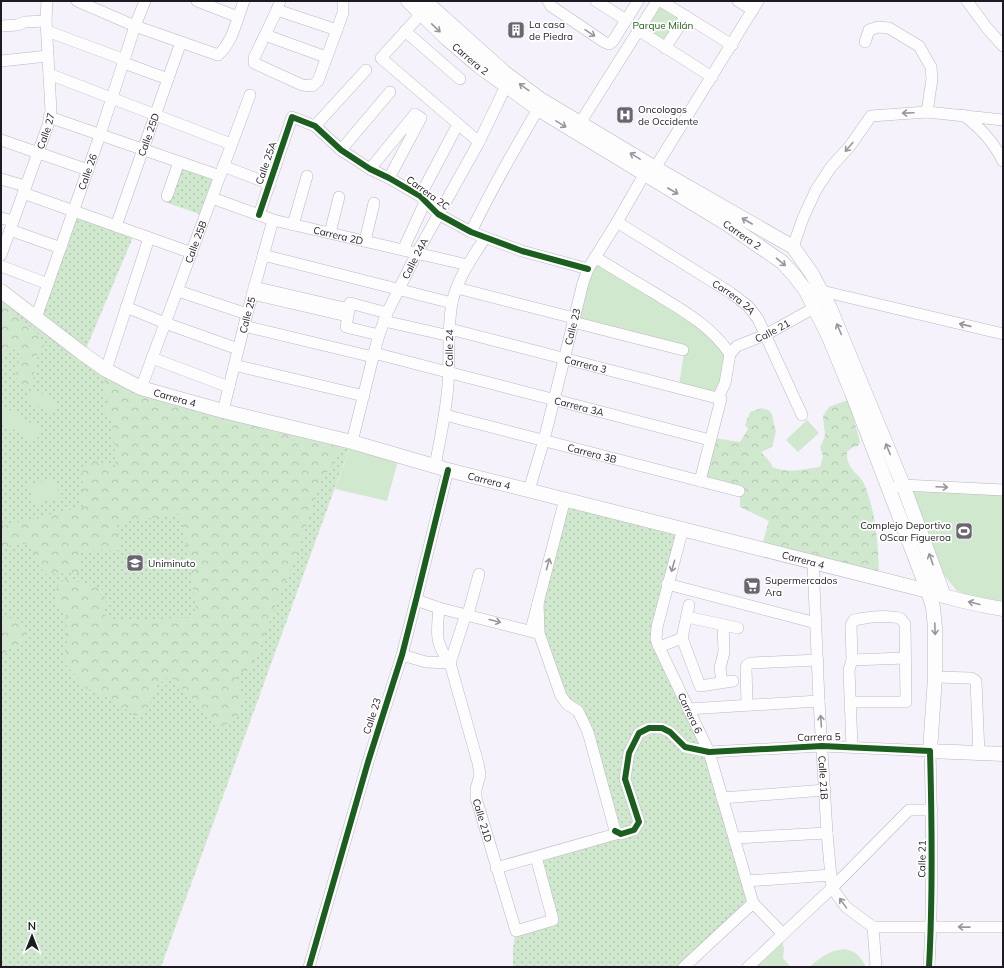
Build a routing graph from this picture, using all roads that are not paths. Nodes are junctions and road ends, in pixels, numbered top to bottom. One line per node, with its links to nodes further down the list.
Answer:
1 (47, 1): 22 (street, Calle 27)
2 (77, 1): 23 (street)
3 (145, 1): 23 (street, Calle 26)
4 (197, 1): 19 (street)
5 (244, 1): 19 (street)
6 (343, 1): 24 (street)
7 (408, 1): 17 (main road, Carrera 2)
8 (548, 1): 20 (street, one-way to 20)
9 (596, 1): 20 (street)
10 (638, 1): 20 (street)
11 (657, 1): 25 (street)
12 (662, 1): 18 (street)
13 (738, 1): 16 (street)
14 (967, 1): 31 (street)
15 (278, 5): 24 (street); 27 (street)
16 (756, 6): 30 (street, Calle 23)
17 (423, 8): 26 (street); 42 (main road, Carrera 2, one-way to 42); 53 (main road, Carrera 2, one-way to 17)
18 (686, 16): 30 (street); 32 (street)
19 (238, 17): 28 (street)
20 (626, 20)
21 (2, 26): 22 (street)
22 (47, 26): 33 (street, Calle 27); 36 (street)
23 (136, 26): 28 (street); 36 (street, Calle 26)
24 (337, 30): 34 (street)
25 (638, 30): 32 (street); 53 (street)
26 (405, 32): 41 (street); 54 (street)
27 (265, 35): 34 (street); 34 (street)
28 (181, 42): 40 (street, Calle 25D)
29 (865, 42): 47 (street)
30 (732, 45): 39 (street, Calle 23)
31 (1003, 46)
32 (665, 48): 39 (street)
33 (48, 56): 35 (street); 38 (street, Calle 27)
34 (326, 57)
35 (1, 61)
36 (124, 62): 40 (street); 45 (street, Calle 26)
37 (366, 70): 55 (street)
38 (49, 74): 45 (street); 50 (street, Calle 27)
39 (712, 77): 68 (street, Calle 23)
40 (168, 78): 48 (street, Calle 25D)
41 (460, 79)
42 (506, 86): 46 (main road, Carrera 2); 58 (street, Calle 24A)
43 (390, 92): 61 (street)
44 (250, 95): 59 (street, Calle 25B)
45 (113, 98): 48 (street); 56 (street, Calle 26)
46 (538, 109): 68 (main road, Carrera 2, one-way to 68); 88 (street)
47 (927, 112): 49 (street); 93 (street, one-way to 93)
48 (155, 114): 59 (street); 60 (street, Calle 25D)
49 (963, 115): 52 (street); 63 (street)
50 (49, 117): 56 (street); 62 (street, Calle 27)
51 (292, 117): 55 (street, Carrera 2C); 72 (street, Calle 25A)
52 (1003, 120)
53 (580, 123): 68 (main road, Carrera 2, one-way to 53)
54 (458, 124): 58 (street); 77 (street)
55 (314, 126): 61 (street, Carrera 2C)
56 (100, 135): 60 (street); 66 (street, Calle 26)
57 (1, 140): 62 (street)
58 (479, 142): 80 (street, Calle 24A)
59 (231, 144): 67 (street, Calle 25B)
60 (143, 149): 64 (street); 87 (street, Calle 25D)
61 (341, 150): 65 (street, Carrera 2C)
62 (38, 152): 66 (street); 73 (street, Calle 27)
63 (1003, 161)
64 (179, 162): 67 (street); 74 (street)
65 (370, 168): 70 (street, Carrera 2C); 70 (street)
66 (88, 170): 79 (street, Calle 26)
67 (221, 171): 72 (street); 76 (street, Calle 25B)
68 (650, 171): 84 (street, Calle 23); 93 (main road, Carrera 2, one-way to 68); 113 (main road, Carrera 2, one-way to 113)
69 (307, 176): 85 (street)
70 (389, 178): 77 (street, Carrera 2C)
71 (1, 179): 73 (street)
72 (270, 184): 81 (street, Calle 25A)
73 (24, 190): 79 (street); 86 (street, Calle 27)
74 (167, 196)
75 (339, 197): 89 (street)
76 (212, 198): 81 (street, Carrera 2D); 96 (street, Calle 25B)
77 (422, 199): 80 (street, Carrera 2C); 95 (street)
78 (374, 202): 92 (street)
79 (74, 211): 87 (street); 94 (street, Calle 26)
80 (438, 214): 88 (street, Carrera 2C); 97 (street, Calle 24A)
81 (258, 215): 83 (street, Carrera 2D)
82 (1, 218): 86 (street)
83 (273, 220): 85 (street, Carrera 2D); 99 (street, Calle 25)
84 (617, 222): 100 (street, Calle 23); 124 (street, Carrera 2A)
85 (293, 225): 89 (street, Carrera 2D)
86 (11, 226): 94 (street); 98 (street, Calle 27)
87 (116, 226): 91 (street)
88 (471, 232): 90 (street, Carrera 2C)
89 (330, 233): 92 (street, Carrera 2D)
90 (485, 238): 101 (street, Calle 24); 103 (street, Carrera 2C)
91 (152, 239): 96 (street); 112 (street)
92 (365, 241): 95 (street, Carrera 2D)
93 (794, 247): 110 (main road, Carrera 2)
94 (61, 248): 104 (street, Calle 26)
95 (403, 250): 97 (street, Carrera 2D)
96 (192, 253): 108 (street, Calle 25B)
97 (417, 253): 101 (street, Carrera 2D); 106 (street, Calle 24A)
98 (1, 254)
99 (263, 255): 106 (street); 109 (street, Calle 25)
100 (596, 258): 103 (street, Calle 23); 127 (street)
101 (468, 265): 105 (street, Calle 24)
102 (1, 266): 104 (street)
103 (588, 269): 118 (street, Calle 23)
104 (48, 284): 117 (street, Calle 26)
105 (456, 288): 111 (street, Calle 24); 118 (street)
106 (400, 290): 111 (street); 116 (street, Calle 24A)
107 (1, 291): 117 (main road, Carrera 4)
108 (178, 291): 115 (street); 119 (street, Calle 25B)
109 (253, 291): 114 (street); 115 (street, Calle 25)
110 (822, 291): 122 (street, one-way to 110); 147 (main road, Carrera 2, one-way to 110)
111 (452, 303): 121 (street, Calle 24)
112 (128, 308): 119 (street); 132 (street)
113 (814, 308): 124 (street, Calle 21); 148 (main road, Carrera 2)
114 (348, 312): 116 (street); 123 (street)
115 (247, 314): 120 (street, Calle 25)
116 (386, 317): 121 (street); 123 (street, Calle 24A)
117 (36, 318): 132 (main road, Carrera 4)
118 (574, 320): 126 (street); 130 (street, Calle 23)
119 (165, 323): 125 (street); 129 (street, Calle 25B)
120 (244, 326): 125 (street, Calle 25); 128 (street)
121 (450, 333): 130 (street, Carrera 3); 133 (street, Calle 24)
122 (1003, 334)
123 (379, 335): 128 (street, Calle 24A)
124 (765, 335): 127 (street, Calle 21); 141 (street, Carrera 2A)
125 (238, 350): 131 (street, Calle 25)
126 (683, 350)
127 (730, 354): 137 (street)
128 (373, 355): 133 (street); 136 (street, Calle 24A)
129 (152, 358): 134 (street); 135 (street, Calle 25B)
130 (564, 359): 137 (street, Carrera 3); 138 (street, Calle 23)
131 (234, 365): 134 (street, Calle 25); 136 (street)
132 (106, 370): 135 (main road, Carrera 4)
133 (449, 372): 138 (street, Carrera 3A); 140 (street, Calle 24)
134 (229, 387): 139 (street, Calle 25)
135 (141, 388): 139 (main road, Carrera 4)
136 (364, 396): 144 (street, Calle 24A)
137 (719, 398): 143 (street)
138 (554, 399): 142 (street, Calle 23); 143 (street, Carrera 3A)
139 (223, 411): 144 (main road, Carrera 4)
140 (445, 415): 142 (street, Carrera 3B); 145 (street, Calle 24)
141 (802, 415)
142 (544, 440): 146 (street, Carrera 3B); 149 (street, Calle 23)
143 (710, 440): 146 (street)
144 (352, 442): 145 (main road, Carrera 4)
145 (441, 468): 149 (main road, Carrera 4); 159 (street, Calle 23)
146 (700, 480): 151 (street, Carrera 3B)
147 (903, 485): 148 (street); 150 (street, one-way to 150); 158 (main road, Carrera 2, one-way to 147)
148 (889, 488): 157 (main road, Carrera 2)
149 (529, 490): 152 (main road, Carrera 4)
150 (1003, 490)
151 (739, 491)
152 (565, 499): 153 (main road, Carrera 4); 168 (street, one-way to 152)
153 (683, 528): 154 (main road, Carrera 4); 156 (street, Carrera 6, one-way to 156)
154 (813, 562): 157 (main road, Carrera 4); 165 (street, Calle 21B)
155 (479, 574): 163 (street)
156 (667, 584): 165 (street); 170 (street, Carrera 6)
157 (928, 591): 158 (main road, Carrera 4); 176 (main road, Calle 21, one-way to 176)
158 (944, 596): 162 (main road, Carrera 4, one-way to 158)
159 (416, 600): 161 (street); 171 (street, Calle 23)
160 (689, 605): 164 (street)
161 (439, 608): 163 (street); 175 (street, Calle 21D)
162 (1003, 609)
163 (467, 614): 168 (street, one-way to 168); 175 (street)
164 (687, 617): 166 (street); 169 (street)
165 (816, 623): 173 (street, Calle 21B)
166 (723, 625): 167 (street); 178 (street)
167 (738, 628)
168 (535, 632): 192 (street)
169 (682, 638): 170 (street); 178 (street)
170 (659, 648): 182 (street, Carrera 6)
171 (402, 655): 175 (street); 206 (street, Calle 23)
172 (905, 658): 174 (street); 174 (street); 180 (street)
173 (818, 660): 179 (street, Calle 21B); 181 (street)
174 (852, 660): 180 (street)
175 (450, 663): 196 (street, Calle 21D)
176 (935, 677): 185 (main road, Calle 21); 187 (street)
177 (733, 681): 178 (street)
178 (722, 682)
179 (820, 702): 181 (street); 183 (street, Calle 21B, one-way to 179)
180 (850, 702): 184 (street)
181 (747, 704): 182 (street)
182 (688, 709): 186 (street, Carrera 6)
183 (822, 746): 184 (street, Carrera 5); 186 (street, Carrera 5); 189 (street, Calle 21B)
184 (852, 746): 185 (street, Carrera 5)
185 (930, 751): 187 (main road, Carrera 5); 191 (street, Calle 21)
186 (709, 752): 190 (street, Carrera 6); 192 (street, Carrera 5)
187 (978, 754): 188 (main road, Carrera 5)
188 (1003, 754)
189 (825, 790): 190 (street); 193 (street, Calle 21B)
190 (722, 798): 194 (street, Carrera 6)
191 (932, 810): 199 (street); 201 (street, Calle 21)
192 (615, 832): 195 (street)
193 (827, 833): 194 (street); 197 (street, Calle 21B)
194 (735, 838): 198 (street, Carrera 6)
195 (536, 857): 196 (street); 196 (street, Calle 21D)
196 (496, 868)
197 (831, 875): 198 (street); 199 (street, Calle 21B)
198 (747, 882): 200 (street, Carrera 6)
199 (832, 888): 202 (street, one-way to 199); 204 (street)
200 (753, 903): 204 (street, Carrera 6); 205 (street)
201 (931, 926): 202 (street); 203 (street, one-way to 201); 209 (street, Calle 21)
202 (873, 927): 208 (street)
203 (1003, 927)
204 (783, 934): 207 (street)
205 (691, 965)
206 (309, 967)
207 (748, 967)
208 (876, 967)
209 (929, 967)

